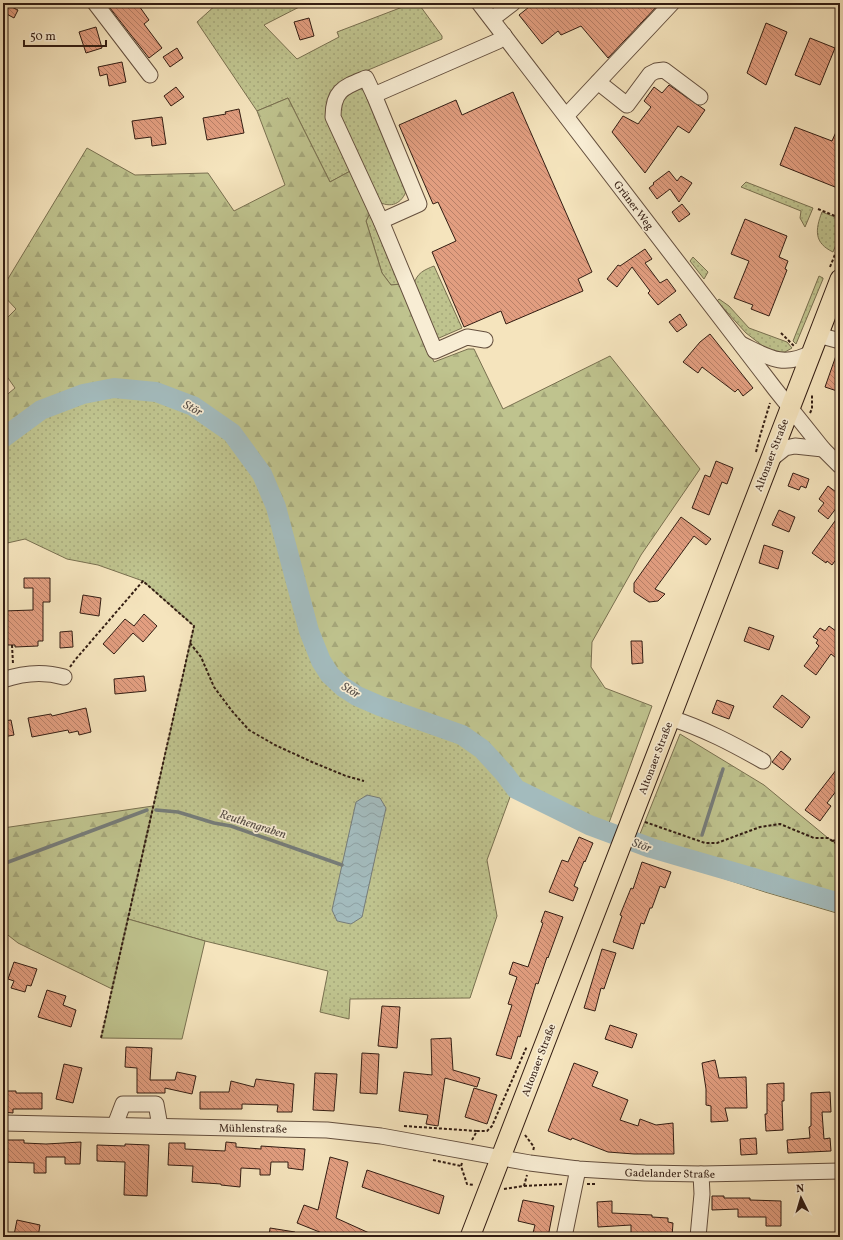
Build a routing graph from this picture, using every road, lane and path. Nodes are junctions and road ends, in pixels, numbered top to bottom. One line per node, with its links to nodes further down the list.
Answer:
1 (95, 3): 7 (street)
2 (480, 3): 5 (street, Grüner Weg)
3 (513, 3): 5 (street)
4 (672, 3): 8 (street)
5 (492, 19): 6 (street, Grüner Weg)
6 (504, 35): 9 (street); 11 (street, Grüner Weg)
7 (150, 74)
8 (598, 82): 10 (street); 11 (street)
9 (374, 95): 14 (street); 14 (street)
10 (700, 97)
11 (566, 116): 20 (street, Grüner Weg)
12 (818, 209): 13 (path)
13 (840, 218)
14 (380, 221): 18 (street)
15 (840, 279): 17 (main road, Altonaer Straße)
16 (781, 334): 21 (path)
17 (818, 335): 19 (street); 21 (main road, Altonaer Straße)
18 (485, 340)
19 (840, 341)
20 (739, 342): 21 (street); 22 (street, Grüner Weg)
21 (804, 352): 22 (main road, Altonaer Straße)
22 (790, 407): 23 (street, Grüner Weg); 24 (main road, Altonaer Straße)
23 (823, 449): 24 (street); 25 (street, Grüner Weg)
24 (770, 460): 31 (main road, Altonaer Straße)
25 (840, 466)
26 (190, 643): 29 (path); 33 (path); 38 (path)
27 (12, 645): 28 (path)
28 (8, 665)
29 (64, 677): 30 (street)
30 (3, 680)
31 (670, 718): 32 (street); 34 (main road, Altonaer Straße)
32 (764, 761)
33 (364, 781)
34 (630, 832): 36 (path); 44 (main road, Altonaer Straße)
35 (840, 839): 36 (path)
36 (832, 841): 37 (path)
37 (840, 846)
38 (101, 1038)
39 (529, 1040): 43 (path)
40 (3, 1123): 41 (street, Mühlenstraße)
41 (115, 1125): 42 (street, Mühlenstraße); 42 (street)
42 (160, 1126): 43 (street, Mühlenstraße)
43 (468, 1151): 44 (street, Mühlenstraße); 48 (path)
44 (500, 1157): 45 (street, Gadelander Straße); 51 (main road, Altonaer Straße)
45 (578, 1169): 47 (street, Gadelander Straße); 49 (street)
46 (840, 1171): 47 (street, Gadelander Straße)
47 (701, 1174): 53 (street)
48 (467, 1184)
49 (575, 1184): 50 (path); 52 (street)
50 (524, 1186)
51 (470, 1237)
52 (564, 1237)
53 (698, 1237)

